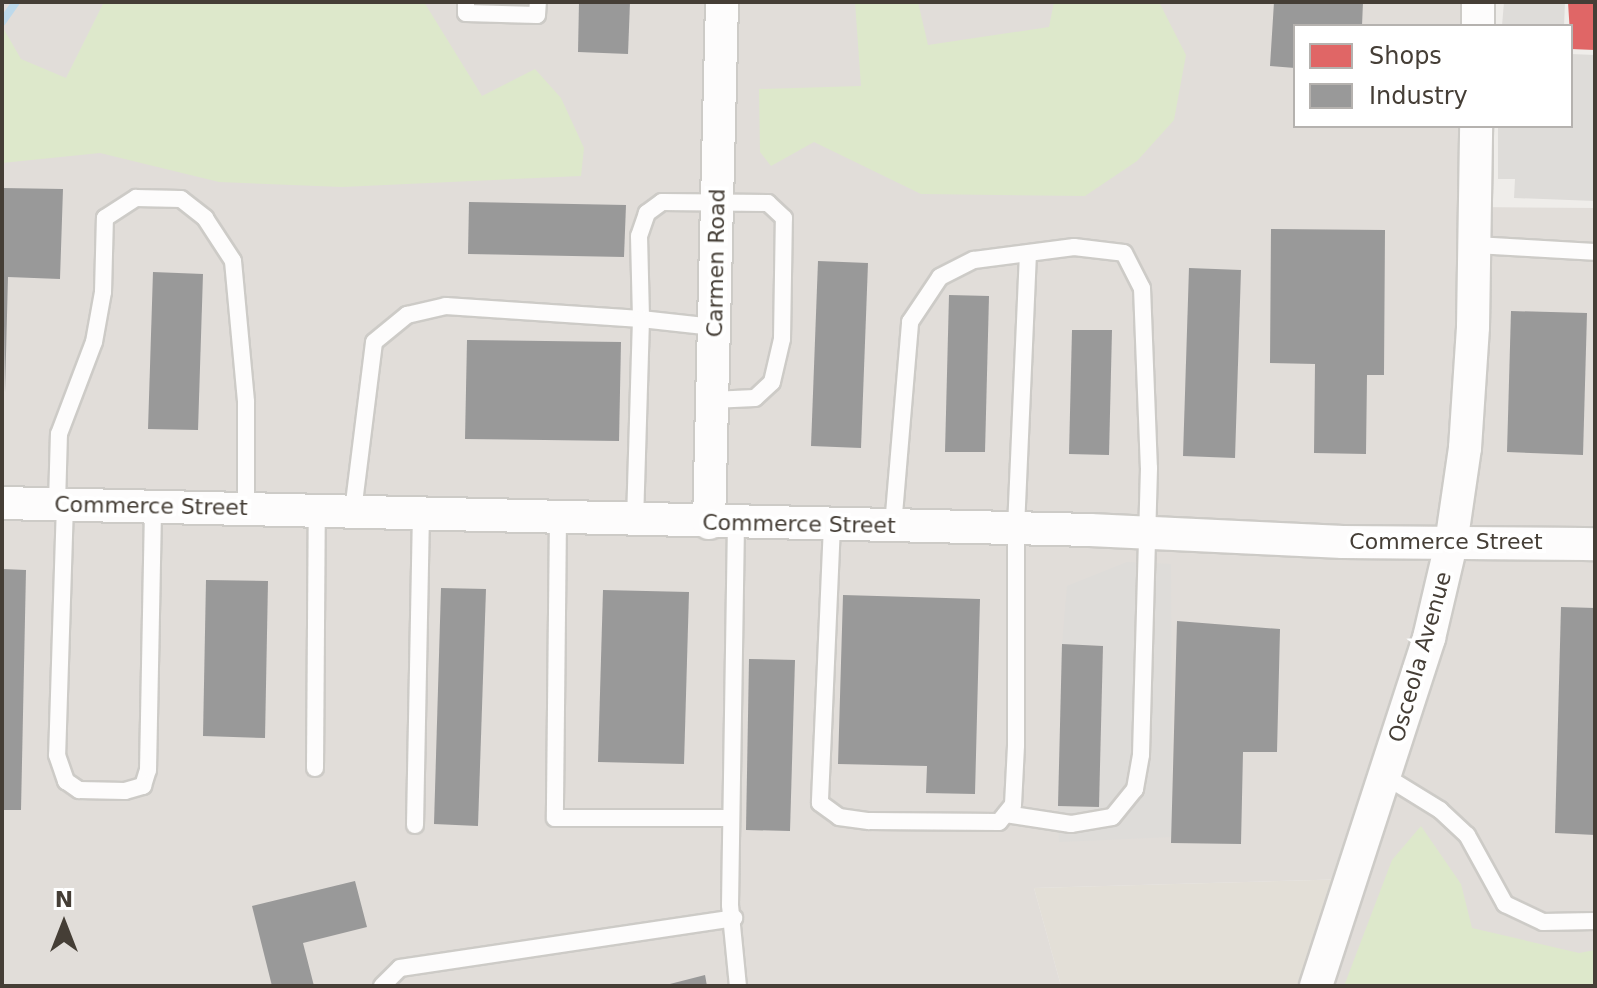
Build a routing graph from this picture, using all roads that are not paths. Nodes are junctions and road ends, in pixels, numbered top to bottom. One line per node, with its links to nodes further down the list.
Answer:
1 (538, 2): 4 (lane)
2 (722, 2): 7 (street, Carmen Road)
3 (1478, 2): 5 (street)
4 (466, 8)
5 (1478, 24)
6 (1476, 128): 8 (street, Osceola Avenue)
7 (717, 199): 11 (lane); 12 (street, Carmen Road); 13 (lane)
8 (1475, 245): 9 (lane); 28 (street, Osceola Avenue)
9 (1595, 252)
10 (1028, 253): 25 (lane); 26 (lane); 27 (lane)
11 (641, 319): 12 (lane); 19 (lane); 22 (lane)
12 (714, 327): 13 (street, Carmen Road)
13 (712, 400): 23 (street, Carmen Road)
14 (2, 503): 15 (street, Commerce Street)
15 (61, 504): 16 (street, Commerce Street); 16 (lane); 17 (lane)
16 (153, 506): 17 (street, Commerce Street)
17 (246, 508): 18 (street, Commerce Street)
18 (317, 510): 19 (street, Commerce Street); 30 (lane)
19 (353, 511): 20 (street, Commerce Street)
20 (421, 513): 21 (street, Commerce Street); 34 (lane)
21 (558, 517): 22 (street, Commerce Street); 33 (lane)
22 (635, 520): 23 (street, Commerce Street)
23 (723, 523): 24 (street, Commerce Street); 33 (lane)
24 (832, 525): 25 (street, Commerce Street); 32 (lane)
25 (893, 526): 26 (street, Commerce Street)
26 (1016, 528): 27 (street, Commerce Street); 32 (lane)
27 (1150, 533): 28 (street, Commerce Street); 32 (lane)
28 (1451, 544): 29 (street, Commerce Street); 31 (street, Osceola Avenue)
29 (1595, 544)
30 (315, 768)
31 (1385, 776): 36 (lane); 39 (street, Osceola Avenue)
32 (1006, 814)
33 (731, 818): 35 (lane)
34 (415, 825)
35 (734, 918): 37 (lane); 38 (lane)
36 (1595, 921)
37 (382, 986)
38 (738, 986)
39 (1316, 986)

